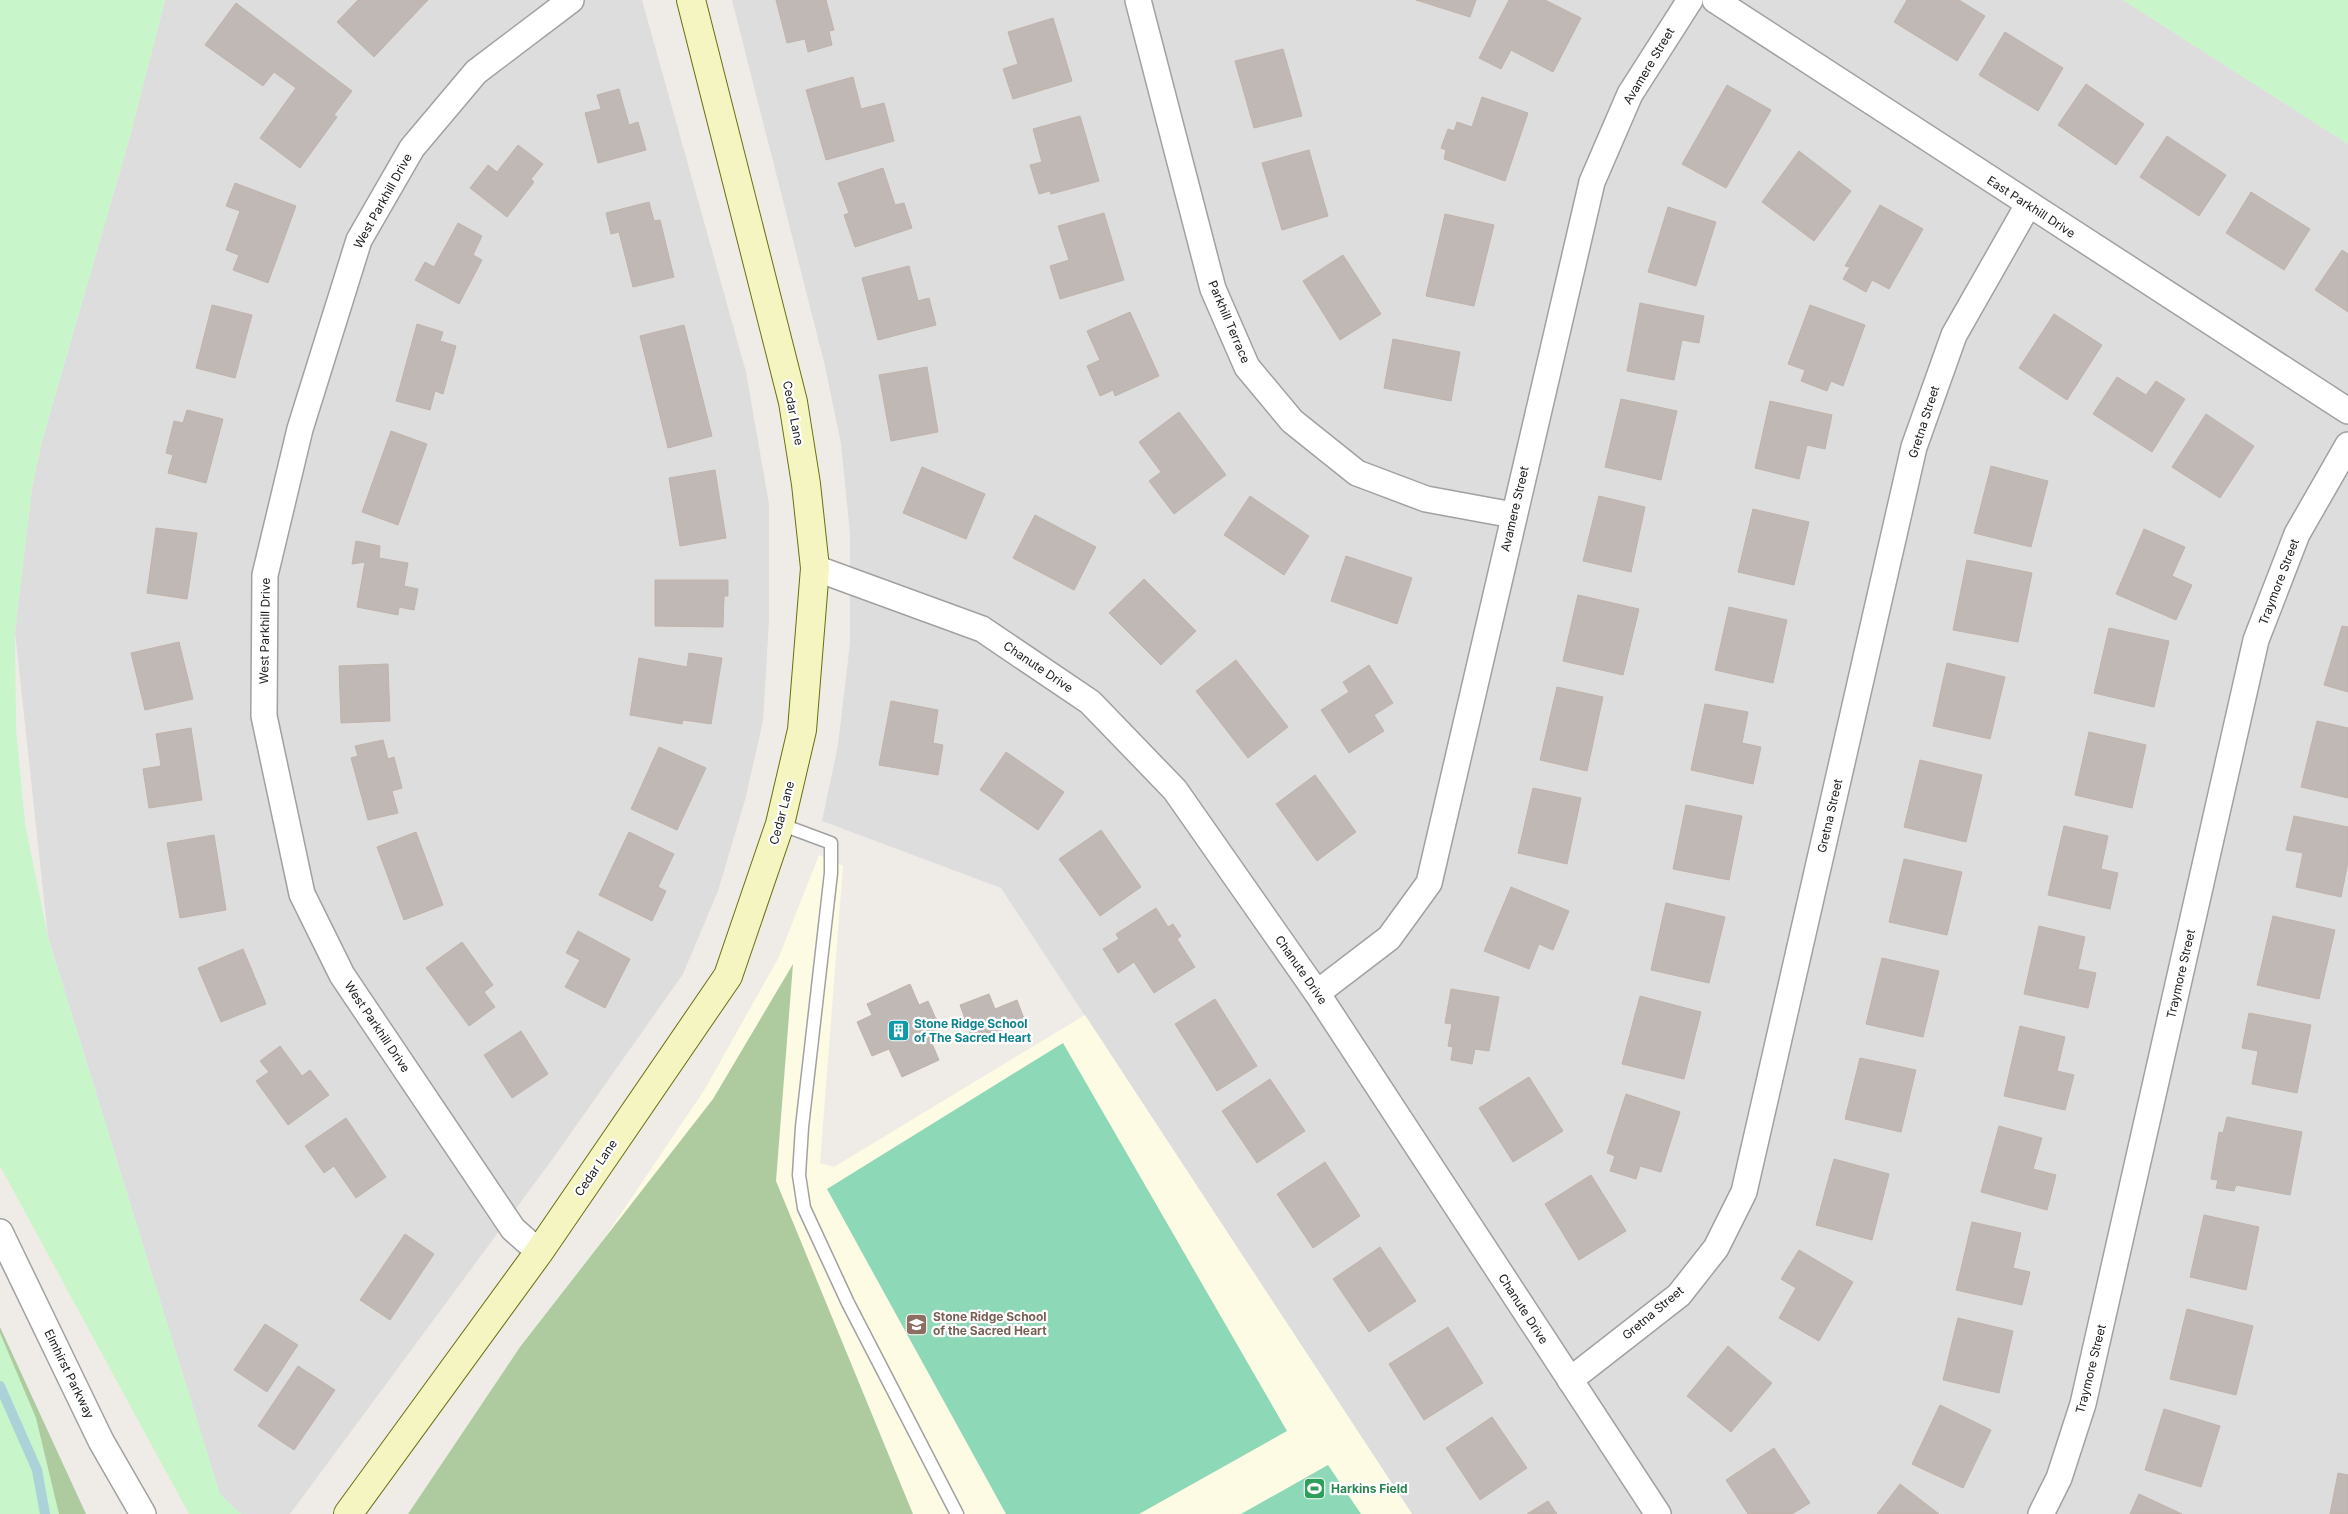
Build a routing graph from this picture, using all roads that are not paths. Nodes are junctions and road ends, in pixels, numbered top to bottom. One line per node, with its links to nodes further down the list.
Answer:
1 (571, 0): 14 (street, West Parkhill Drive)
2 (691, 0): 10 (street, Cedar Lane)
3 (1138, 0): 9 (street, Parkhill Terrace)
4 (1690, 0): 9 (street, Avamere Street)
5 (1715, 0): 6 (street, East Parkhill Drive)
6 (2028, 205): 7 (street, East Parkhill Drive); 15 (street, Gretna Street)
7 (2348, 411)
8 (2348, 445): 20 (street, Traymore Street)
9 (1513, 515): 12 (street, Avamere Street)
10 (815, 568): 11 (street, Cedar Lane); 12 (street, Chanute Drive)
11 (780, 824): 14 (street, Cedar Lane); 18 (lane)
12 (1317, 993): 15 (street, Chanute Drive)
13 (0, 1232): 16 (street, Elmhirst Parkway)
14 (539, 1252): 17 (street, Cedar Lane)
15 (1570, 1380): 19 (street, Chanute Drive)
16 (143, 1514)
17 (348, 1514)
18 (957, 1514)
19 (1658, 1514)
20 (2041, 1514)

